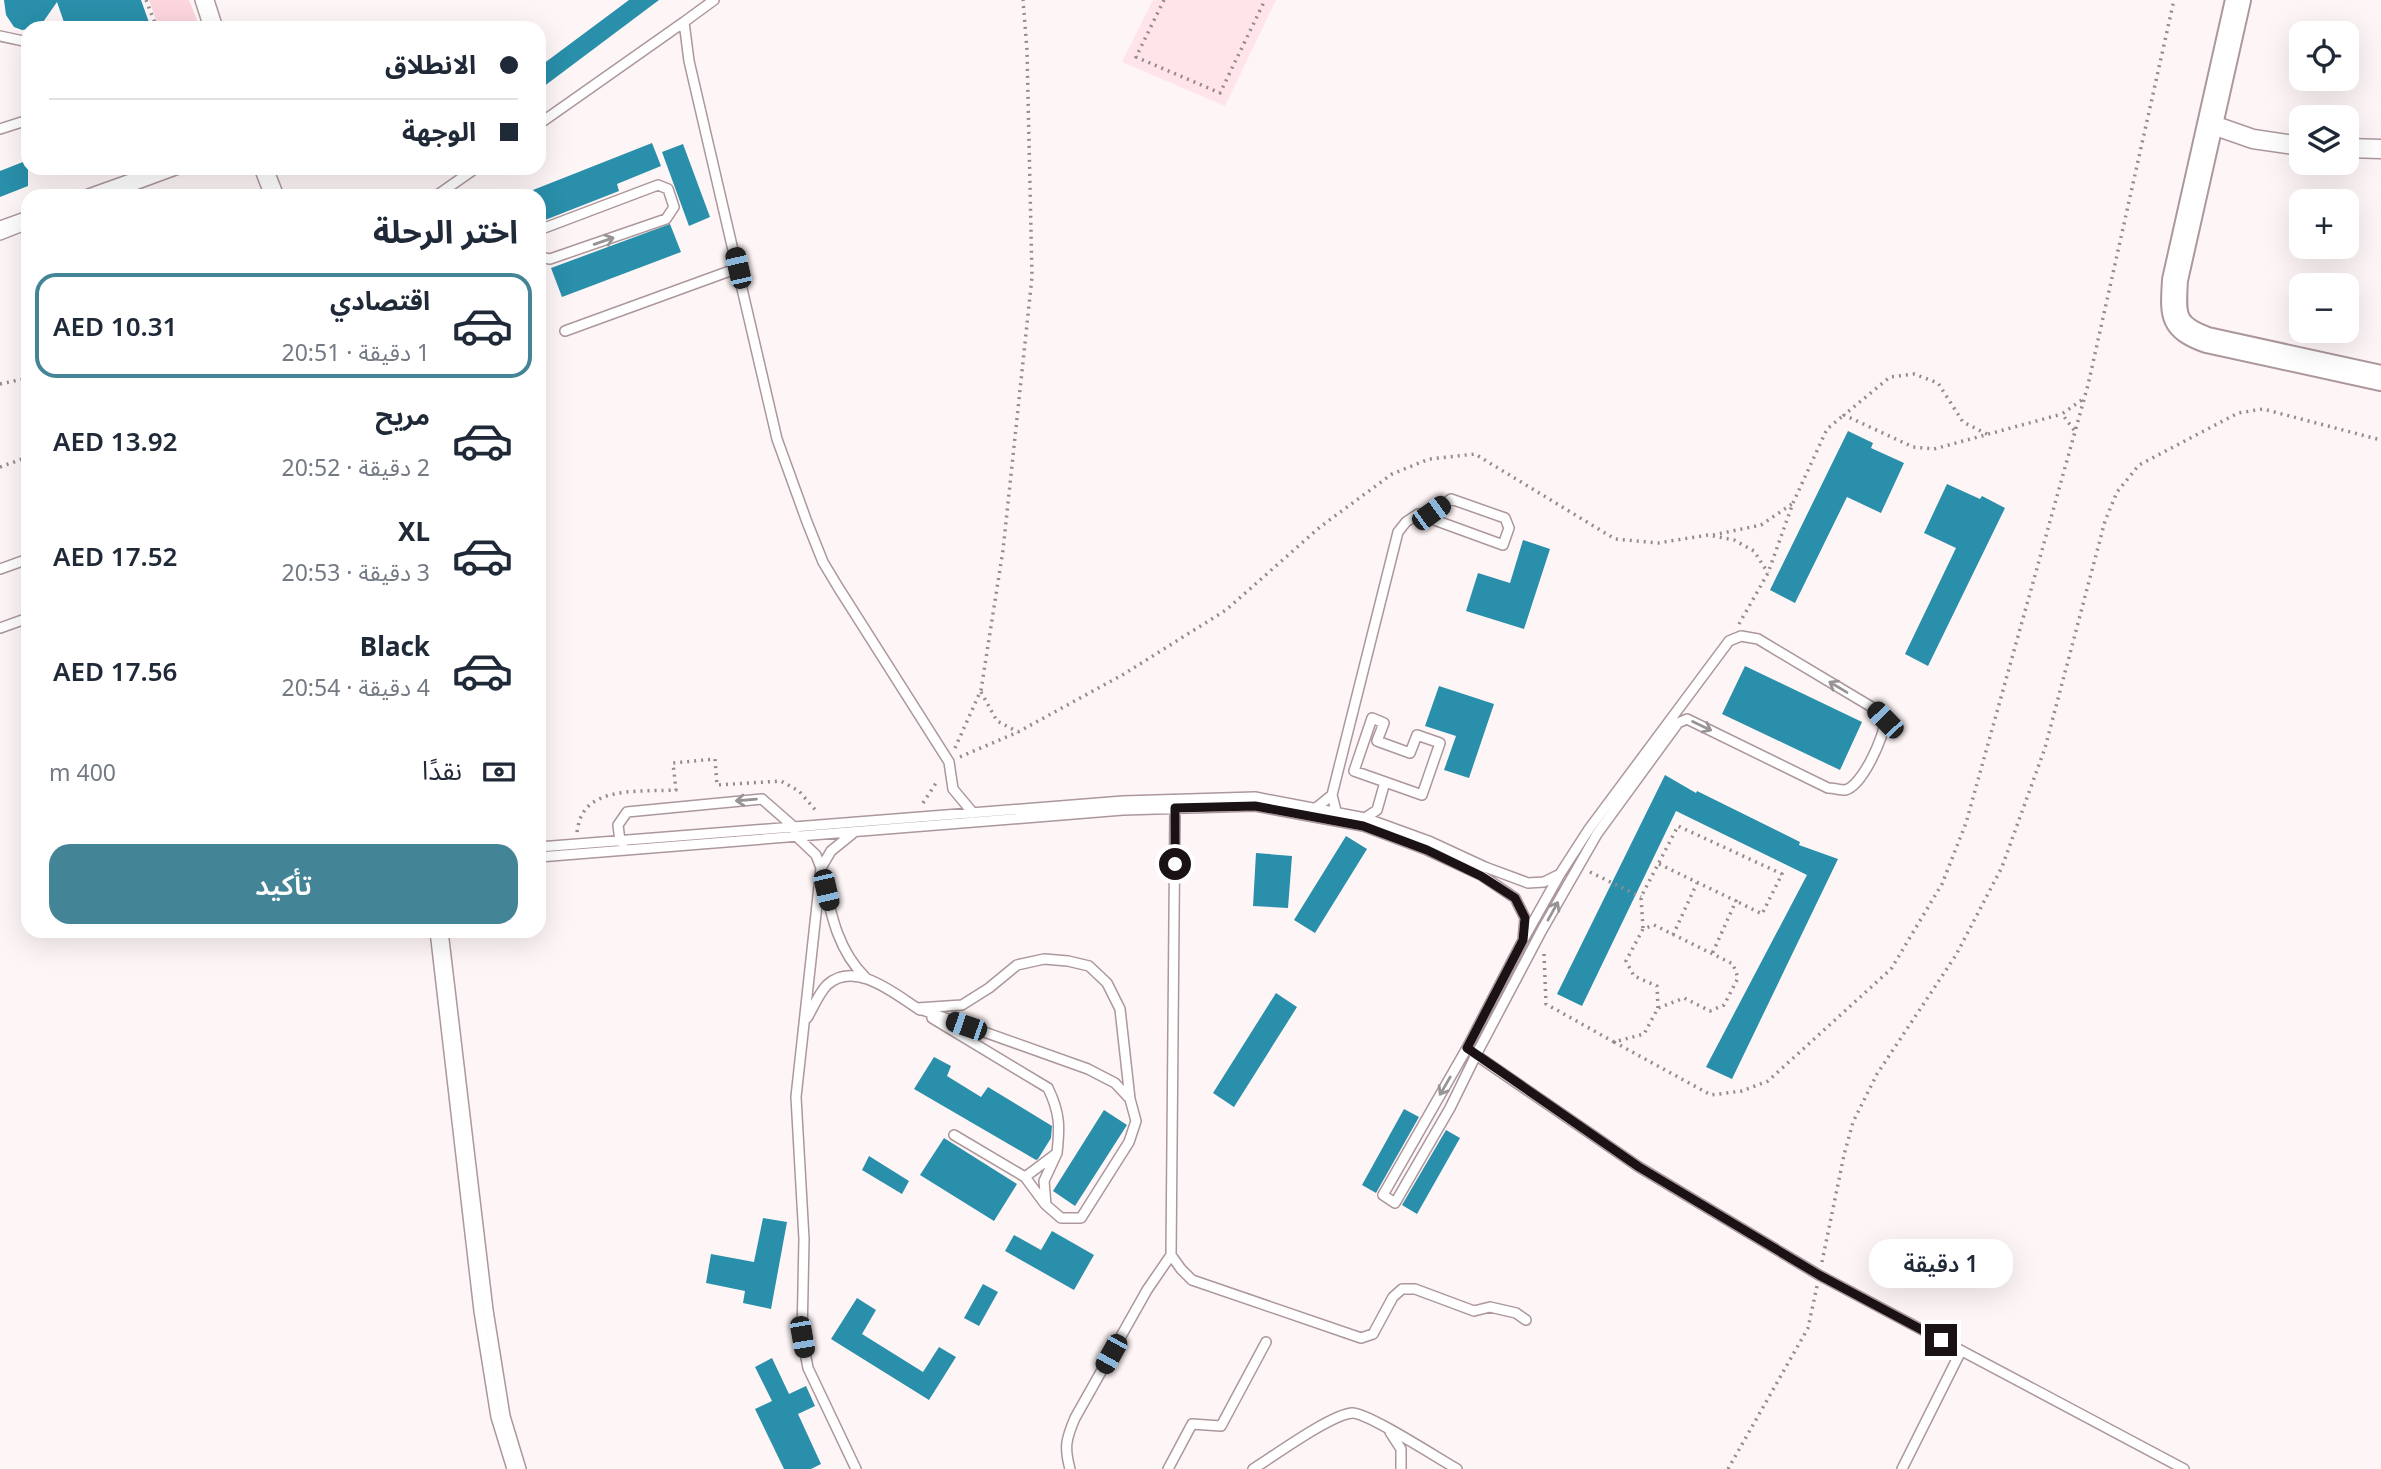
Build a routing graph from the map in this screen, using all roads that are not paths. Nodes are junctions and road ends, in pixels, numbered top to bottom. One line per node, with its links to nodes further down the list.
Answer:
1 (200, 0): 5 (lane)
2 (208, 0): 6 (lane)
3 (714, 0): 7 (lane)
4 (2238, 0): 12 (street)
5 (207, 21)
6 (216, 21)
7 (684, 22): 10 (lane); 29 (lane)
8 (0, 36): 9 (lane)
9 (21, 40)
10 (546, 119)
11 (21, 122): 13 (lane)
12 (2210, 124): 14 (street); 31 (street)
13 (0, 130)
14 (2289, 144)
15 (2359, 148): 16 (street)
16 (2381, 149)
17 (142, 175): 20 (lane)
18 (161, 175): 21 (lane)
19 (466, 175): 22 (lane)
20 (102, 189)
21 (124, 189)
22 (446, 189)
23 (21, 218): 24 (lane)
24 (0, 226)
25 (21, 227): 27 (lane)
26 (546, 227): 28 (lane, one-way to 26)
27 (0, 235)
28 (546, 258)
29 (738, 268): 30 (lane); 43 (lane)
30 (565, 331)
31 (2381, 379)
32 (1418, 514): 32 (lane); 38 (lane)
33 (21, 562): 34 (lane)
34 (0, 569)
35 (21, 620): 36 (lane)
36 (0, 628)
37 (1385, 782): 37 (lane); 41 (lane)
38 (1332, 795): 40 (lane); 42 (lane)
39 (1175, 808): 47 (lane); 56 (lane); 67 (lane)
40 (1316, 808): 42 (lane); 43 (lane)
41 (1377, 810): 44 (lane); 45 (lane)
42 (1336, 811): 44 (lane)
43 (973, 813): 46 (lane)
44 (1365, 818): 45 (lane)
45 (1383, 824): 53 (lane)
46 (795, 832): 47 (lane); 48 (lane); 48 (lane, one-way to 48); 50 (lane); 52 (lane)
47 (856, 832): 52 (lane)
48 (620, 841): 49 (lane); 50 (lane)
49 (546, 846)
50 (633, 849): 51 (lane)
51 (546, 855)
52 (821, 868): 57 (lane); 59 (lane)
53 (1560, 874): 56 (lane); 61 (lane, one-way to 53)
54 (436, 938): 72 (lane)
55 (444, 938): 73 (lane)
56 (1523, 940): 60 (lane)
57 (865, 977): 58 (lane); 59 (lane)
58 (917, 1008): 62 (lane); 62 (lane); 64 (lane)
59 (804, 1022): 74 (lane)
60 (1467, 1048): 61 (lane); 61 (lane, one-way to 61)
61 (1476, 1055): 70 (lane)
62 (1130, 1099): 66 (lane)
63 (954, 1135): 65 (lane)
64 (1057, 1153): 65 (lane); 66 (lane)
65 (1025, 1177): 66 (lane)
66 (1045, 1205)
67 (1171, 1255): 68 (lane); 75 (lane)
68 (1526, 1320)
69 (1266, 1342): 76 (lane)
70 (1961, 1351): 80 (lane); 81 (lane)
71 (1389, 1429): 77 (lane); 78 (lane); 79 (lane)
72 (512, 1469)
73 (521, 1469)
74 (856, 1469)
75 (1070, 1469)
76 (1168, 1469)
77 (1253, 1469)
78 (1401, 1469)
79 (1457, 1469)
80 (1902, 1469)
81 (2184, 1469)

